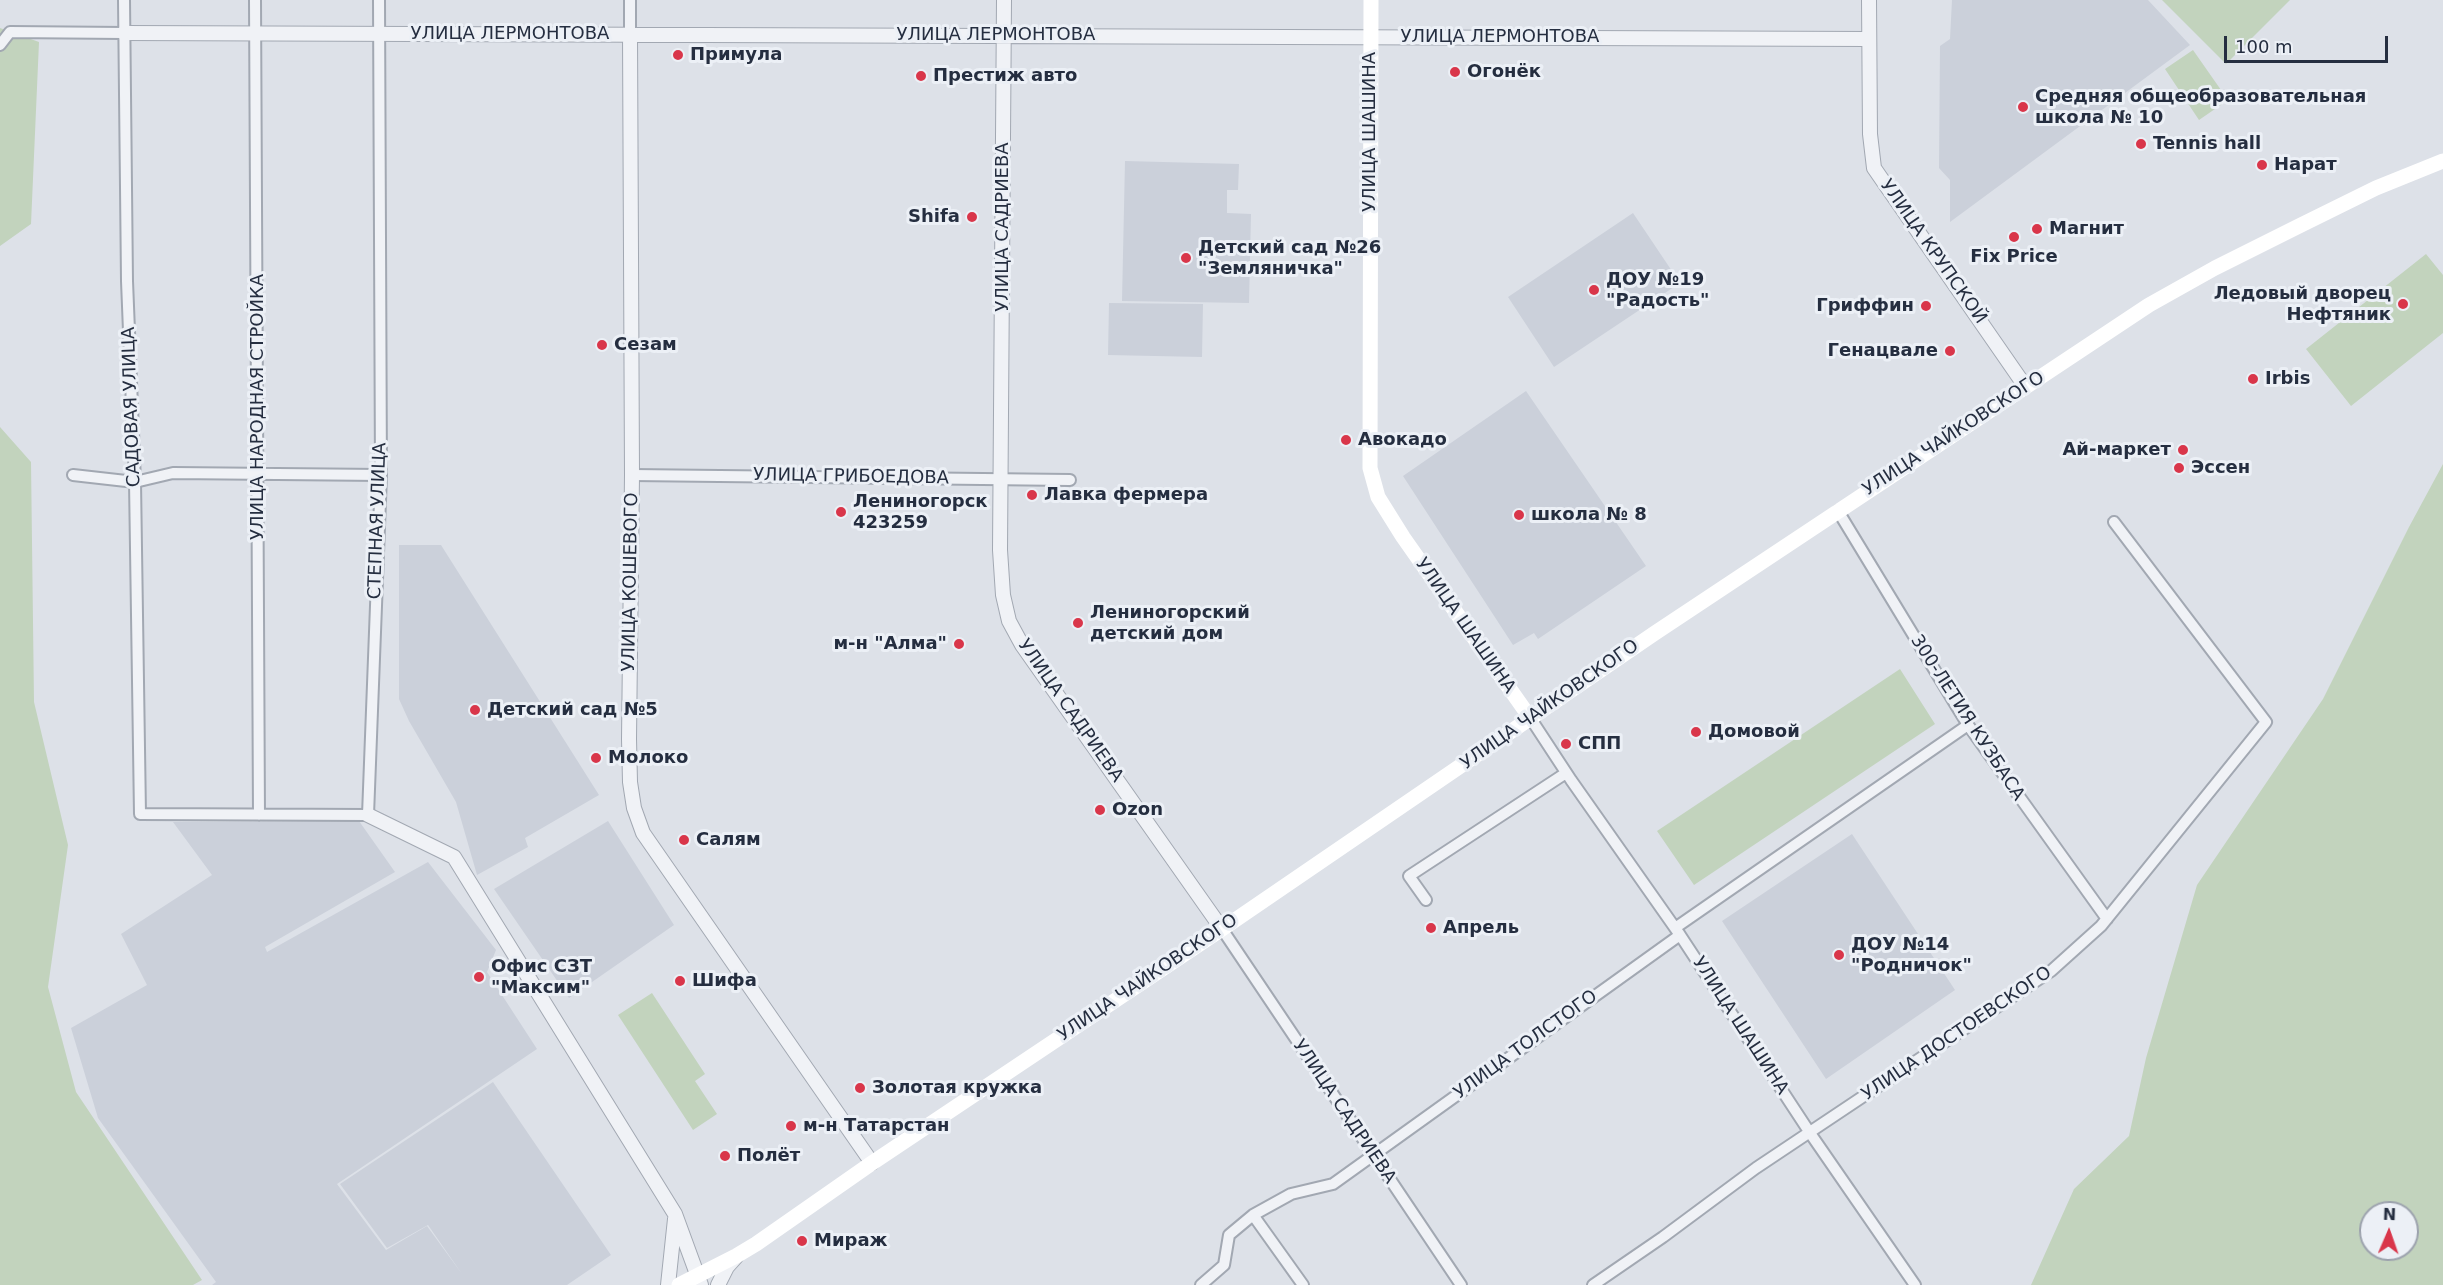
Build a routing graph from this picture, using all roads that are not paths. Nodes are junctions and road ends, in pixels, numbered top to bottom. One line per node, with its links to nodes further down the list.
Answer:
1 (124, 0): 8 (street, САДОВАЯ УЛИЦА)
2 (255, 0): 9 (street, УЛИЦА НАРОДНАЯ СТРОЙКА)
3 (379, 0): 10 (street, СТЕПНАЯ УЛИЦА)
4 (630, 0): 11 (street, УЛИЦА КОШЕВОГО)
5 (1004, 0): 12 (street, УЛИЦА САДРИЕВА)
6 (1371, 0): 13 (main road, УЛИЦА ШАШИНА)
7 (1869, 0): 14 (street, УЛИЦА КРУПСКОЙ)
8 (124, 33): 9 (street, УЛИЦА ЛЕРМОНТОВА); 15 (street); 24 (street, САДОВАЯ УЛИЦА)
9 (257, 33): 10 (street, УЛИЦА ЛЕРМОНТОВА); 19 (street, УЛИЦА НАРОДНАЯ СТРОЙКА)
10 (380, 33): 11 (street, УЛИЦА ЛЕРМОНТОВА); 20 (street, СТЕПНАЯ УЛИЦА)
11 (630, 34): 12 (street, УЛИЦА ЛЕРМОНТОВА); 21 (street, УЛИЦА КОШЕВОГО)
12 (1004, 35): 13 (street, УЛИЦА ЛЕРМОНТОВА); 22 (street, УЛИЦА САДРИЕВА)
13 (1371, 36): 14 (street, УЛИЦА ЛЕРМОНТОВА); 27 (main road, УЛИЦА ШАШИНА)
14 (1868, 39): 17 (street, УЛИЦА КРУПСКОЙ)
15 (0, 45)
16 (2443, 161): 17 (main road, УЛИЦА ЧАЙКОВСКОГО)
17 (2025, 386): 25 (main road, УЛИЦА ЧАЙКОВСКОГО)
18 (73, 475): 24 (street)
19 (258, 475): 20 (street); 24 (street); 30 (street, УЛИЦА НАРОДНАЯ СТРОЙКА)
20 (381, 475): 31 (street, СТЕПНАЯ УЛИЦА)
21 (632, 476): 22 (street, УЛИЦА ГРИБОЕДОВА); 38 (street, УЛИЦА КОШЕВОГО)
22 (1002, 480): 23 (street, УЛИЦА ГРИБОЕДОВА); 34 (street, УЛИЦА САДРИЕВА)
23 (1070, 480)
24 (135, 482): 30 (street, САДОВАЯ УЛИЦА)
25 (1838, 511): 27 (main road, УЛИЦА ЧАЙКОВСКОГО); 28 (street, 300-ЛЕТИЯ КУЗБАСА)
26 (2114, 522): 33 (street, УЛИЦА ДОСТОЕВСКОГО)
27 (1531, 719): 29 (street, УЛИЦА ШАШИНА); 34 (main road, УЛИЦА ЧАЙКОВСКОГО)
28 (1968, 725): 33 (street, 300-ЛЕТИЯ КУЗБАСА); 35 (street, УЛИЦА ТОЛСТОГО)
29 (1566, 773): 32 (street); 35 (street, УЛИЦА ШАШИНА)
30 (259, 815): 31 (street)
31 (368, 815): 39 (street)
32 (1426, 900)
33 (2107, 919): 36 (street, УЛИЦА ДОСТОЕВСКОГО)
34 (1222, 929): 37 (street, УЛИЦА САДРИЕВА); 38 (main road, УЛИЦА ЧАЙКОВСКОГО)
35 (1678, 932): 36 (street, УЛИЦА ШАШИНА); 37 (street, УЛИЦА ТОЛСТОГО)
36 (1810, 1133): 49 (street, УЛИЦА ДОСТОЕВСКОГО); 50 (street, УЛИЦА ШАШИНА)
37 (1372, 1155): 40 (street, УЛИЦА ТОЛСТОГО); 48 (street, УЛИЦА САДРИЕВА)
38 (872, 1163): 41 (main road, УЛИЦА ЧАЙКОВСКОГО)
39 (675, 1214): 42 (street); 43 (street)
40 (1253, 1215): 46 (street, УЛИЦА ТОЛСТОГО); 47 (street)
41 (736, 1257): 42 (main road, УЛИЦА ЧАЙКОВСКОГО); 45 (street)
42 (700, 1280): 44 (main road, УЛИЦА ЧАЙКОВСКОГО)
43 (668, 1285)
44 (679, 1285)
45 (718, 1285)
46 (1201, 1285)
47 (1303, 1285)
48 (1461, 1285)
49 (1593, 1285)
50 (1915, 1285)

